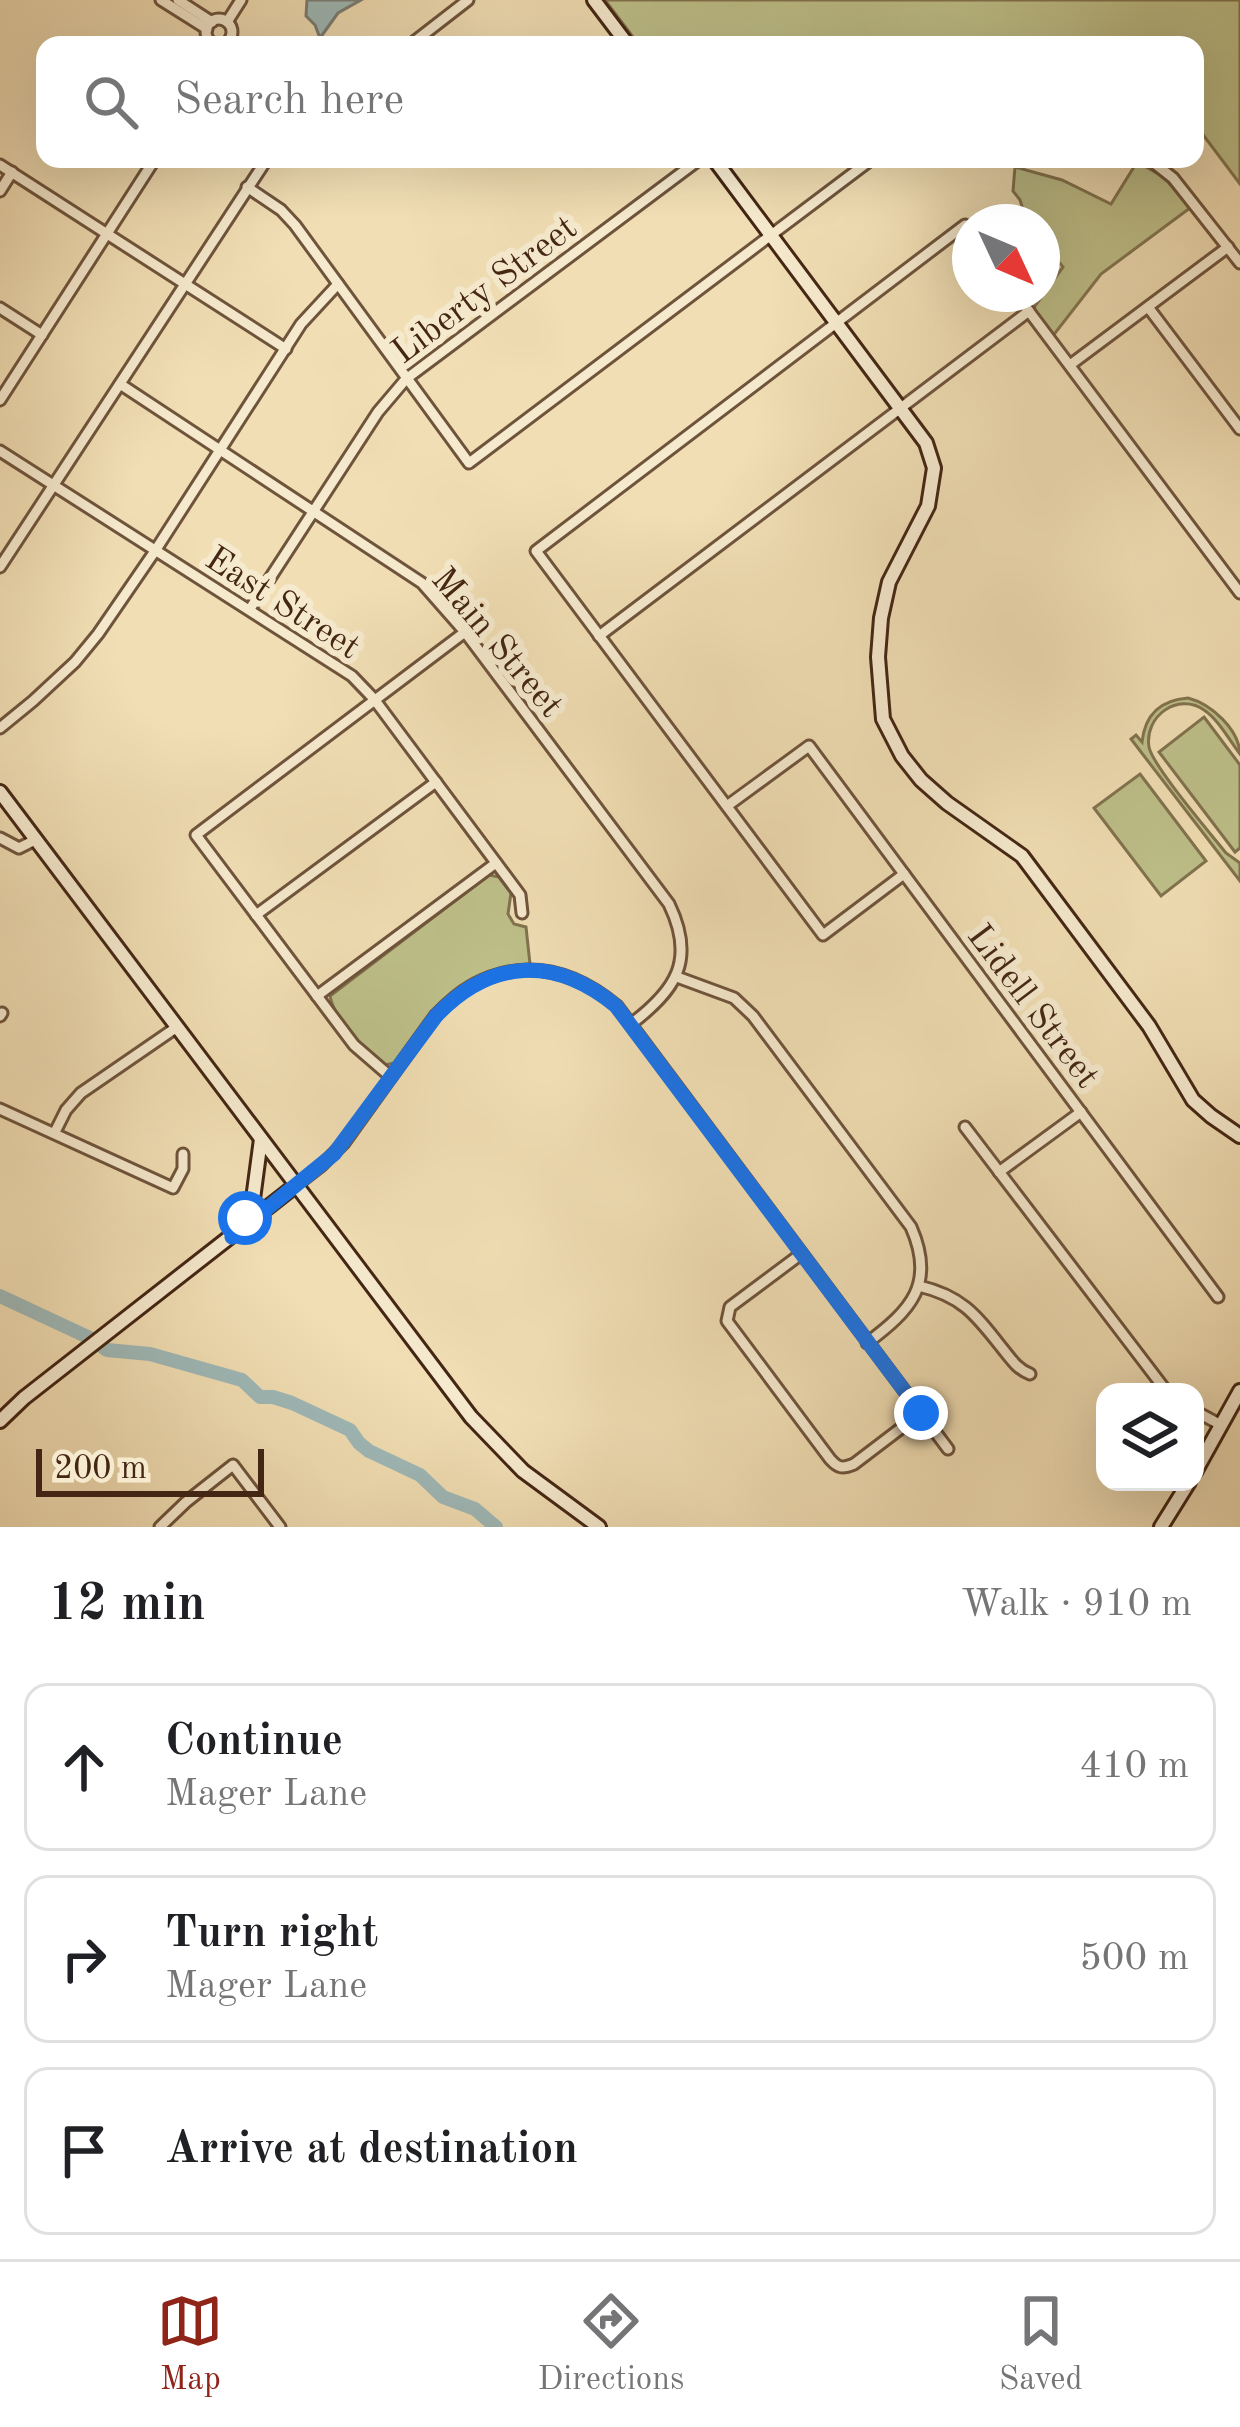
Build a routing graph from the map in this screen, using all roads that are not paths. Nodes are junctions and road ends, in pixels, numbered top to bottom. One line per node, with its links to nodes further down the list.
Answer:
1 (161, 0): 7 (street)
2 (178, 0): 7 (street)
3 (241, 0): 6 (street)
4 (468, 0): 10 (street)
5 (594, 0): 11 (street)
6 (227, 22): 7 (street); 9 (street)
7 (209, 25): 8 (street)
8 (208, 36)
9 (231, 36)
10 (422, 36)
11 (621, 36)
12 (0, 165): 19 (street)
13 (148, 168): 22 (street)
14 (261, 168): 20 (street)
15 (688, 168): 37 (street, Liberty Street)
16 (721, 168): 23 (street)
17 (860, 168): 23 (street)
18 (1161, 168): 25 (street)
19 (12, 172): 21 (street); 22 (street)
20 (247, 187): 27 (street); 28 (street)
21 (0, 191)
22 (106, 233): 27 (street); 34 (street)
23 (771, 235): 33 (street); 37 (street)
24 (952, 240): 33 (street)
25 (1228, 247): 26 (street); 29 (street)
26 (1240, 263)
27 (185, 284): 35 (street); 38 (street)
28 (338, 284): 35 (street); 37 (street)
29 (1148, 307): 36 (street); 41 (street)
30 (0, 308): 34 (street)
31 (1028, 312): 40 (street)
32 (1030, 312): 36 (street)
33 (837, 322): 40 (street); 51 (street)
34 (42, 335): 39 (street)
35 (286, 349): 42 (street)
36 (1070, 365): 48 (street)
37 (406, 379): 45 (street, Liberty Street)
38 (120, 384): 42 (street, Main Street); 44 (street)
39 (0, 400)
40 (902, 409): 51 (street); 72 (street)
41 (1240, 429)
42 (221, 449): 45 (street, Main Street); 46 (street)
43 (0, 451): 44 (street, East Street)
44 (55, 486): 46 (street, East Street); 47 (street)
45 (314, 512): 49 (street, Liberty Street); 50 (street, Main Street)
46 (155, 551): 49 (street, East Street); 53 (street)
47 (0, 567)
48 (1240, 593)
49 (250, 609): 52 (street, East Street)
50 (465, 632): 52 (street); 63 (street, Main Street)
51 (599, 636): 56 (street)
52 (374, 699): 54 (street, East Street); 62 (street)
53 (0, 728)
54 (436, 782): 59 (street, East Street); 62 (street)
55 (0, 792): 58 (street)
56 (727, 806): 60 (street, Lidell Street); 60 (street)
57 (0, 838): 58 (street)
58 (35, 840): 66 (street)
59 (496, 863): 61 (street, East Street); 64 (street)
60 (904, 874): 69 (street, Lidell Street)
61 (522, 913)
62 (256, 915): 64 (street)
63 (677, 977): 65 (street); 79 (street)
64 (317, 996): 67 (street)
65 (631, 1024): 67 (street); 78 (street)
66 (177, 1027): 71 (street); 73 (street)
67 (392, 1077): 76 (street)
68 (0, 1109): 71 (street)
69 (1081, 1112): 75 (street); 80 (street, Lidell Street)
70 (965, 1126): 75 (street)
71 (55, 1132): 74 (street)
72 (1240, 1136)
73 (261, 1139): 76 (street); 77 (street)
74 (183, 1154)
75 (999, 1172): 83 (street)
76 (295, 1186): 77 (street); 94 (street)
77 (232, 1237): 87 (street)
78 (801, 1254): 81 (street); 85 (street)
79 (919, 1286): 81 (street); 82 (street)
80 (1218, 1297)
81 (867, 1343): 85 (street)
82 (1030, 1374)
83 (1160, 1383)
84 (1240, 1391): 88 (street)
85 (921, 1413): 89 (street)
86 (1204, 1416): 88 (street)
87 (0, 1421)
88 (1221, 1425): 90 (street)
89 (948, 1449)
90 (1204, 1456)
91 (1184, 1491): 95 (street)
92 (160, 1527): 93 (street)
93 (280, 1527)
94 (599, 1527)
95 (1161, 1527)

